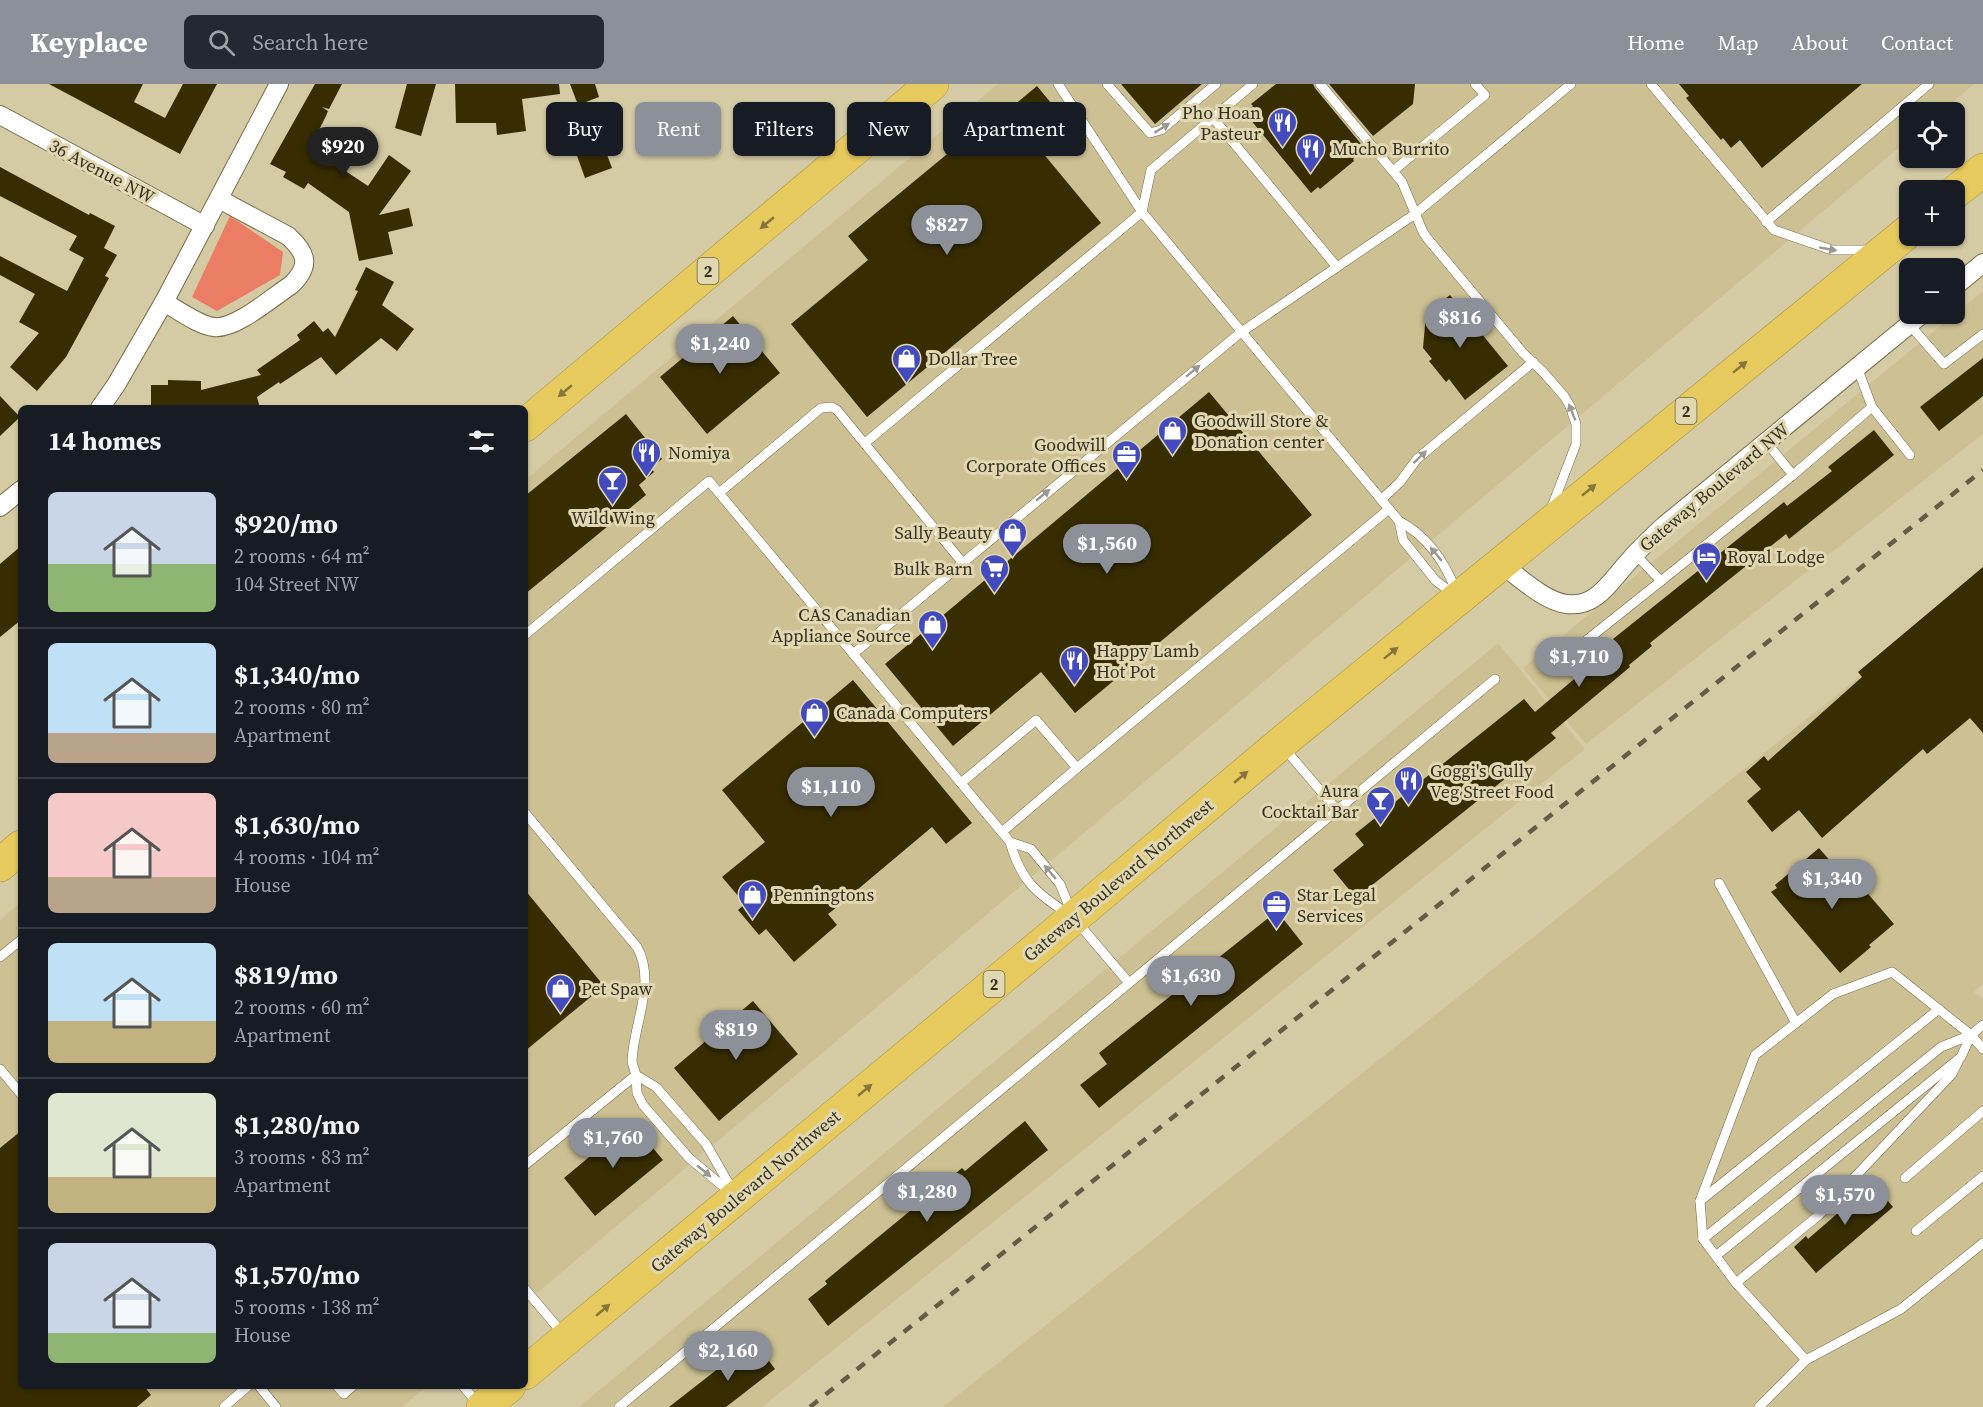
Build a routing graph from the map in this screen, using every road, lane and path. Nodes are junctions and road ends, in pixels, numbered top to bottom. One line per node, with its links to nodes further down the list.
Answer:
1 (279, 84): 17 (street)
2 (932, 84): 36 (highway, 2, one-way to 36)
3 (1058, 84): 18 (lane)
4 (1107, 84): 5 (lane, one-way to 5)
5 (1216, 84)
6 (1253, 84): 13 (lane)
7 (1320, 84): 15 (lane)
8 (1475, 84): 15 (lane)
9 (1571, 84): 19 (lane)
10 (1651, 84): 20 (lane)
11 (1929, 84): 20 (lane)
12 (0, 116): 21 (street, 36 Avenue NW)
13 (1213, 118): 18 (lane); 25 (lane)
14 (1983, 170): 16 (highway)
15 (1393, 171): 19 (lane)
16 (1965, 184)
17 (219, 199): 21 (street); 27 (street)
18 (1142, 212): 30 (lane); 38 (lane)
19 (1415, 214): 25 (lane); 32 (lane)
20 (1766, 222): 23 (lane, one-way to 23)
21 (205, 226): 27 (street)
22 (1899, 238): 23 (highway, 2)
23 (1884, 250): 47 (highway, 2, one-way to 23)
24 (1983, 263): 26 (street)
25 (1337, 267): 30 (lane)
26 (1965, 278)
27 (164, 302): 34 (street)
28 (1910, 324): 33 (street, Gateway Boulevard NW)
29 (1919, 324): 31 (lane)
30 (1240, 333): 43 (lane); 49 (lane, one-way to 30)
31 (1983, 334)
32 (1533, 362): 43 (lane, one-way to 32); 47 (lane, one-way to 32)
33 (1857, 367): 35 (lane); 37 (street, Gateway Boulevard NW)
34 (102, 405)
35 (1872, 407): 39 (lane); 40 (lane)
36 (528, 422)
37 (1766, 442): 40 (lane); 48 (street, Gateway Boulevard NW)
38 (865, 444): 42 (lane); 49 (lane)
39 (1910, 455)
40 (1792, 475): 51 (lane)
41 (18, 492): 44 (street)
42 (719, 493): 53 (lane); 54 (lane)
43 (1381, 500): 45 (lane)
44 (0, 507)
45 (1389, 509): 46 (lane); 58 (lane)
46 (1399, 521): 52 (lane, one-way to 46); 52 (lane)
47 (1544, 526): 50 (highway, 2)
48 (1635, 554): 50 (street, Gateway Boulevard NW); 51 (lane)
49 (962, 562): 54 (lane)
50 (1500, 563): 52 (highway, 2)
51 (1661, 580): 55 (lane)
52 (1461, 596): 57 (highway, Gateway Boulevard Northwest / 2, one-way to 52)
53 (528, 629)
54 (853, 654): 59 (lane)
55 (1553, 667)
56 (1495, 679): 60 (lane)
57 (1280, 744): 60 (lane); 67 (highway, Gateway Boulevard Northwest / 2, one-way to 57)
58 (1077, 768): 59 (lane); 62 (lane)
59 (961, 783): 62 (lane)
60 (1337, 810): 70 (lane)
61 (528, 817): 78 (lane)
62 (1002, 832): 63 (lane)
63 (1010, 842): 67 (lane); 67 (lane, one-way to 63)
64 (18, 850): 65 (highway)
65 (0, 865)
66 (1719, 883): 72 (lane)
67 (1074, 918): 70 (lane); 84 (highway, Gateway Boulevard Northwest / 2, one-way to 67)
68 (18, 942): 69 (lane)
69 (0, 957)
70 (1129, 983): 102 (lane)
71 (1939, 1009): 72 (lane); 74 (lane); 85 (lane)
72 (1796, 1023): 85 (lane)
73 (1983, 1025): 74 (lane)
74 (1971, 1035): 75 (lane); 76 (lane); 87 (lane)
75 (1983, 1049)
76 (1961, 1057): 89 (lane); 90 (lane)
77 (0, 1069): 79 (lane)
78 (636, 1075): 81 (lane); 84 (lane); 84 (lane, one-way to 84)
79 (18, 1090)
80 (1983, 1111): 83 (lane)
81 (528, 1164)
82 (1983, 1176): 86 (lane)
83 (1905, 1178)
84 (737, 1198): 92 (highway, Gateway Boulevard Northwest / 2, one-way to 84)
85 (1700, 1201): 87 (lane)
86 (1916, 1231)
87 (1703, 1239): 89 (lane)
88 (1983, 1243): 93 (lane)
89 (1717, 1255): 90 (lane)
90 (1736, 1283): 93 (lane)
91 (528, 1292): 92 (lane)
92 (568, 1339): 94 (highway, Gateway Boulevard Northwest / 2)
93 (1806, 1360): 103 (lane)
94 (528, 1371)
95 (245, 1389): 99 (lane)
96 (261, 1389): 100 (lane)
97 (466, 1389): 101 (lane)
98 (505, 1389): 101 (highway)
99 (224, 1407)
100 (276, 1407)
101 (482, 1407)
102 (619, 1407)
103 (1759, 1407)

